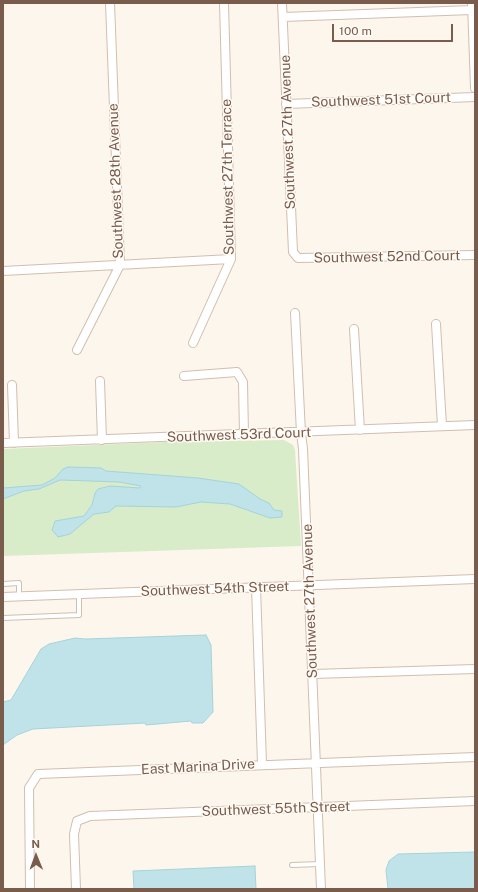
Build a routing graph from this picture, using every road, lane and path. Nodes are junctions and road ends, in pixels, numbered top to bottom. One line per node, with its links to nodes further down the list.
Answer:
1 (110, 3): 12 (street, Southwest 28th Avenue)
2 (224, 3): 11 (street, Southwest 27th Terrace)
3 (282, 3): 5 (street, Southwest 27th Avenue)
4 (472, 6): 5 (street); 6 (street)
5 (283, 17): 8 (street, Southwest 27th Avenue)
6 (475, 88)
7 (475, 97): 8 (street, Southwest 51st Court)
8 (286, 104): 10 (street, Southwest 27th Avenue)
9 (475, 255): 10 (street, Southwest 52nd Court)
10 (298, 258)
11 (231, 259): 12 (street); 17 (street, Southwest 27th Terrace)
12 (120, 265): 13 (street); 18 (street, Southwest 28th Avenue)
13 (3, 271)
14 (295, 313): 25 (street, Southwest 27th Avenue)
15 (436, 324): 23 (street)
16 (354, 329): 24 (street)
17 (193, 343)
18 (77, 350)
19 (184, 376): 26 (street)
20 (100, 381): 27 (street)
21 (12, 385): 28 (street)
22 (475, 425): 23 (street, Southwest 53rd Court)
23 (442, 426): 24 (street, Southwest 53rd Court)
24 (360, 430): 25 (street, Southwest 53rd Court)
25 (301, 433): 26 (street, Southwest 53rd Court); 32 (street, Southwest 27th Avenue)
26 (244, 435): 27 (street, Southwest 53rd Court)
27 (102, 440): 28 (street, Southwest 53rd Court)
28 (14, 443): 29 (street, Southwest 53rd Court)
29 (3, 444)
30 (475, 579): 32 (street, Southwest 54th Street)
31 (3, 584): 35 (lane)
32 (309, 585): 33 (street, Southwest 54th Street); 39 (street, Southwest 27th Avenue)
33 (256, 587): 34 (street, Southwest 54th Street); 42 (street)
34 (79, 594): 35 (street, Southwest 54th Street); 37 (lane)
35 (19, 596): 36 (street, Southwest 54th Street)
36 (3, 597)
37 (3, 618)
38 (475, 669): 39 (street)
39 (313, 674): 41 (street, Southwest 27th Avenue)
40 (475, 757): 41 (street, East Marina Drive)
41 (315, 762): 42 (street, East Marina Drive); 44 (street, Southwest 27th Avenue)
42 (262, 764): 47 (street, East Marina Drive)
43 (475, 802): 44 (street, Southwest 55th Street)
44 (318, 807): 45 (street, Southwest 27th Avenue); 48 (street, Southwest 55th Street)
45 (320, 864): 46 (lane); 49 (street, Southwest 27th Avenue)
46 (292, 865)
47 (30, 889)
48 (76, 889)
49 (321, 889)

